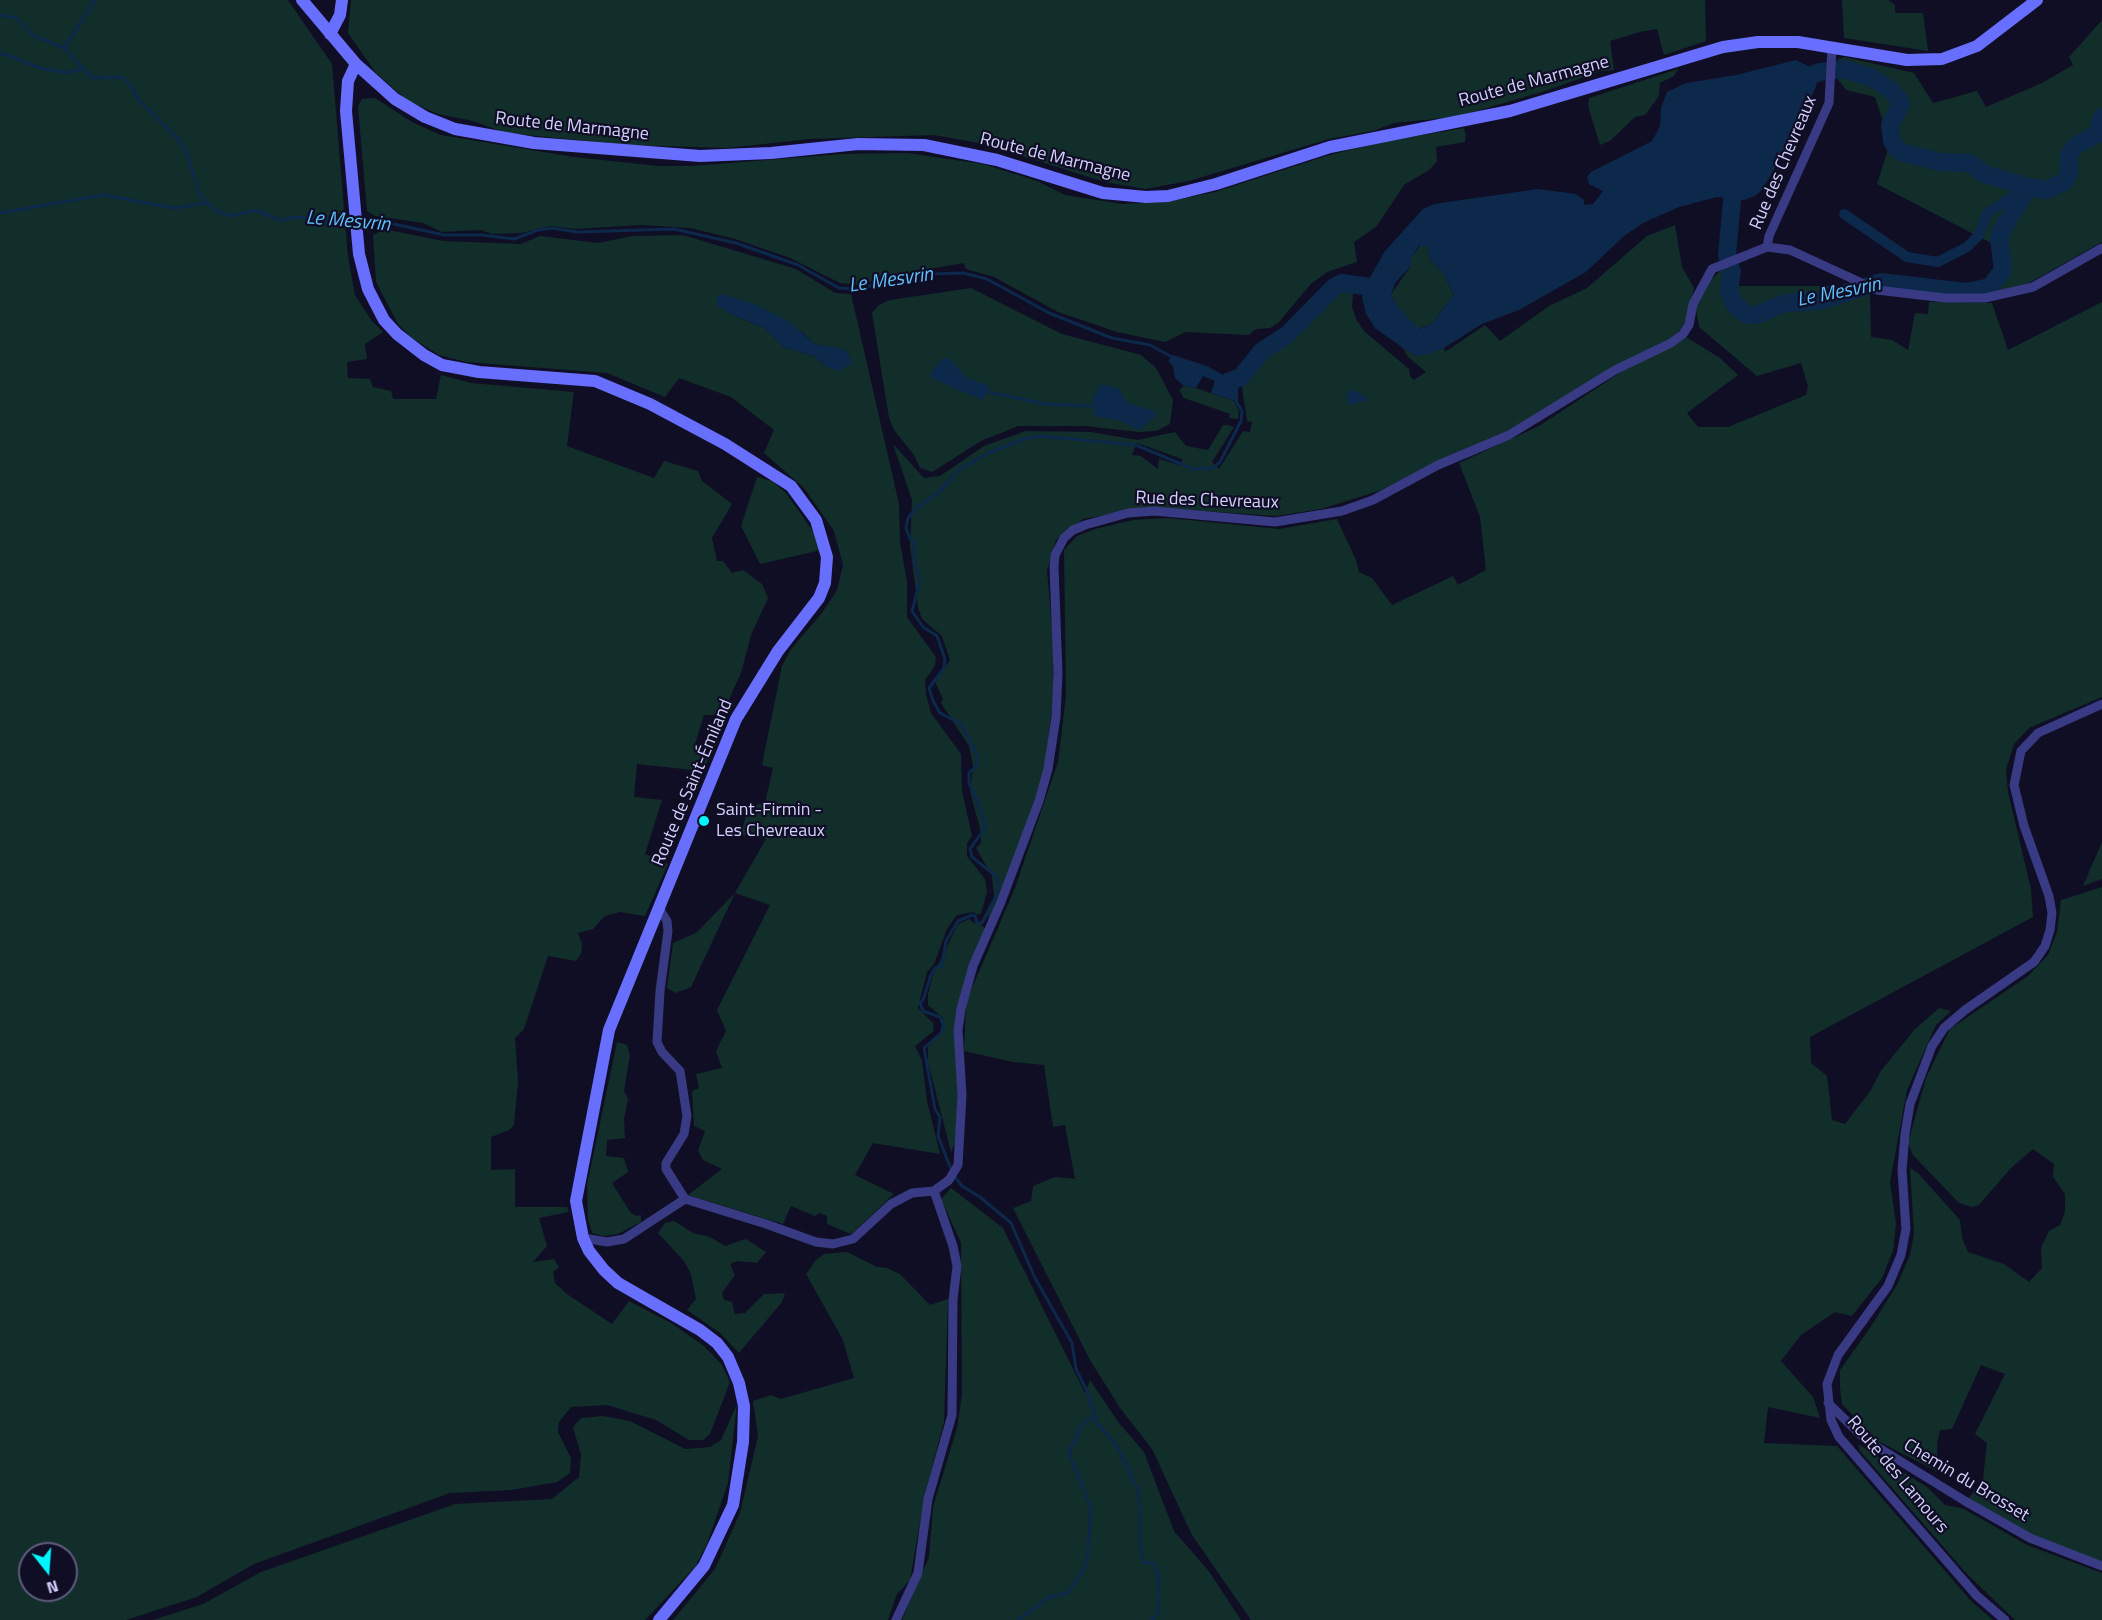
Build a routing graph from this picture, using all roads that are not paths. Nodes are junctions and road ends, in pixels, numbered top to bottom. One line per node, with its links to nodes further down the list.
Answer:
1 (302, 0): 4 (main road, Route de Marmagne)
2 (342, 0): 4 (main road)
3 (2037, 0): 5 (main road, Route de Marmagne)
4 (330, 34): 6 (main road, Route de Marmagne)
5 (1831, 54): 6 (main road, Route de Marmagne); 7 (street, Rue des Chevreaux)
6 (356, 64): 10 (main road, Route de Saint-Émiland)
7 (1767, 247): 8 (street); 11 (street, Rue des Chevreaux)
8 (2102, 248)
9 (2102, 704): 14 (street, Route des Lamours)
10 (660, 908): 12 (street); 13 (main road, Route de Saint-Émiland)
11 (934, 1191): 12 (street); 17 (street)
12 (685, 1199): 13 (street)
13 (584, 1238): 16 (main road, Route de Saint-Émiland)
14 (1827, 1401): 15 (street, Chemin du Brosset); 18 (street, Route des Lamours)
15 (2102, 1566)
16 (659, 1620)
17 (896, 1620)
18 (2005, 1620)

